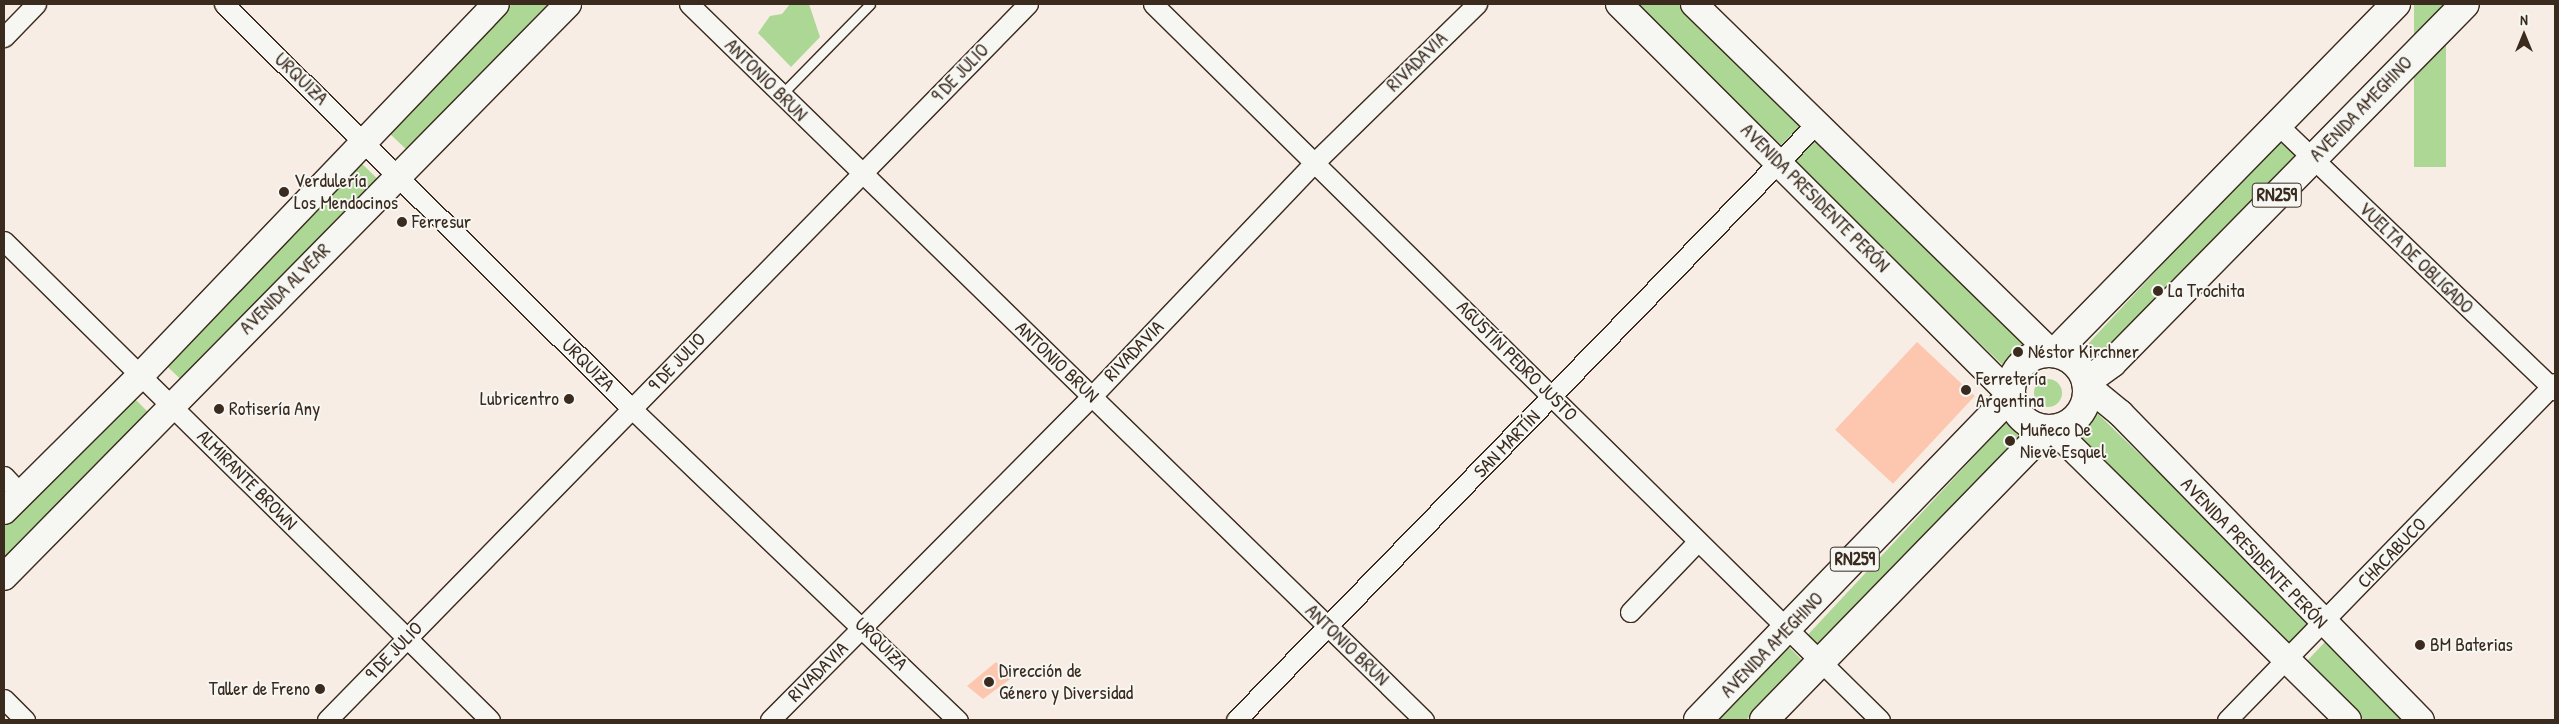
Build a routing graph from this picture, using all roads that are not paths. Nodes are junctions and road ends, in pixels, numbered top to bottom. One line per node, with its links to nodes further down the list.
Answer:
1 (36, 4): 14 (street)
2 (224, 4): 18 (street, URQUIZA)
3 (496, 4): 18 (main road)
4 (568, 4): 22 (main road, AVENIDA ALVEAR)
5 (689, 4): 15 (street, ANTONIO BRUN)
6 (870, 4): 15 (lane)
7 (1028, 4): 23 (street, 9 DE JULIO)
8 (1153, 4): 20 (street, AGUSTÍN PEDRO JUSTO)
9 (1477, 4): 20 (street, RIVADAVIA)
10 (1620, 4): 21 (main road, AVENIDA PRESIDENTE PERÓN)
11 (1694, 4): 16 (main road)
12 (2396, 4): 17 (highway, RN259)
13 (2465, 4): 19 (highway, AVENIDA AMEGHINO / RN259)
14 (4, 37)
15 (781, 95): 23 (street, ANTONIO BRUN)
16 (1818, 122): 21 (street, SAN MARTÍN); 25 (main road)
17 (2278, 124): 19 (street, VUELTA DE OBLIGADO); 25 (highway, RN259)
18 (365, 141): 22 (street, URQUIZA); 26 (main road)
19 (2312, 159): 27 (highway, AVENIDA AMEGHINO / RN259); 28 (street, VUELTA DE OBLIGADO)
20 (1316, 161): 30 (street, RIVADAVIA); 31 (street, AGUSTÍN PEDRO JUSTO)
21 (1780, 163): 29 (main road, AVENIDA PRESIDENTE PERÓN); 31 (street, SAN MARTÍN)
22 (399, 174): 32 (main road, AVENIDA ALVEAR); 33 (street, URQUIZA)
23 (862, 174): 30 (street, ANTONIO BRUN); 33 (street, 9 DE JULIO)
24 (4, 241): 26 (street, ALMIRANTE BROWN)
25 (2052, 353): 27 (highway); 29 (highway, RN259)
26 (141, 375): 32 (street, ALMIRANTE BROWN); 35 (main road)
27 (2087, 384): 34 (highway, RN259); 39 (main road, AVENIDA PRESIDENTE PERÓN)
28 (2554, 387): 39 (street, CHACABUCO)
29 (2010, 395): 34 (highway); 42 (highway, AVENIDA AMEGHINO / RN259)
30 (1092, 396): 40 (street, RIVADAVIA); 41 (street, ANTONIO BRUN)
31 (1553, 397): 36 (street, AGUSTÍN PEDRO JUSTO); 41 (street, SAN MARTÍN)
32 (171, 404): 37 (main road, AVENIDA ALVEAR); 43 (street, ALMIRANTE BROWN)
33 (632, 409): 40 (street, URQUIZA); 43 (street, 9 DE JULIO)
34 (2050, 429): 44 (main road); 45 (highway, RN259)
35 (10, 494)
36 (1698, 541): 38 (street); 42 (street, AGUSTÍN PEDRO JUSTO)
37 (4, 577)
38 (1630, 612)
39 (2323, 624): 44 (street, CHACABUCO); 59 (main road, AVENIDA PRESIDENTE PERÓN)
40 (863, 626): 50 (street, RIVADAVIA); 51 (street, URQUIZA)
41 (1328, 627): 52 (street, SAN MARTÍN); 53 (street, ANTONIO BRUN)
42 (1787, 631): 45 (street, AGUSTÍN PEDRO JUSTO); 54 (highway, AVENIDA AMEGHINO / RN259)
43 (406, 639): 48 (street, 9 DE JULIO); 49 (street, ALMIRANTE BROWN)
44 (2285, 660): 57 (street, CHACABUCO); 58 (main road)
45 (1821, 662): 55 (highway, RN259); 56 (street, AGUSTÍN PEDRO JUSTO)
46 (4, 699): 47 (street)
47 (25, 720)
48 (327, 720)
49 (490, 720)
50 (770, 720)
51 (958, 720)
52 (1236, 720)
53 (1424, 720)
54 (1698, 720)
55 (1764, 720)
56 (1880, 720)
57 (2227, 720)
58 (2348, 720)
59 (2421, 720)

